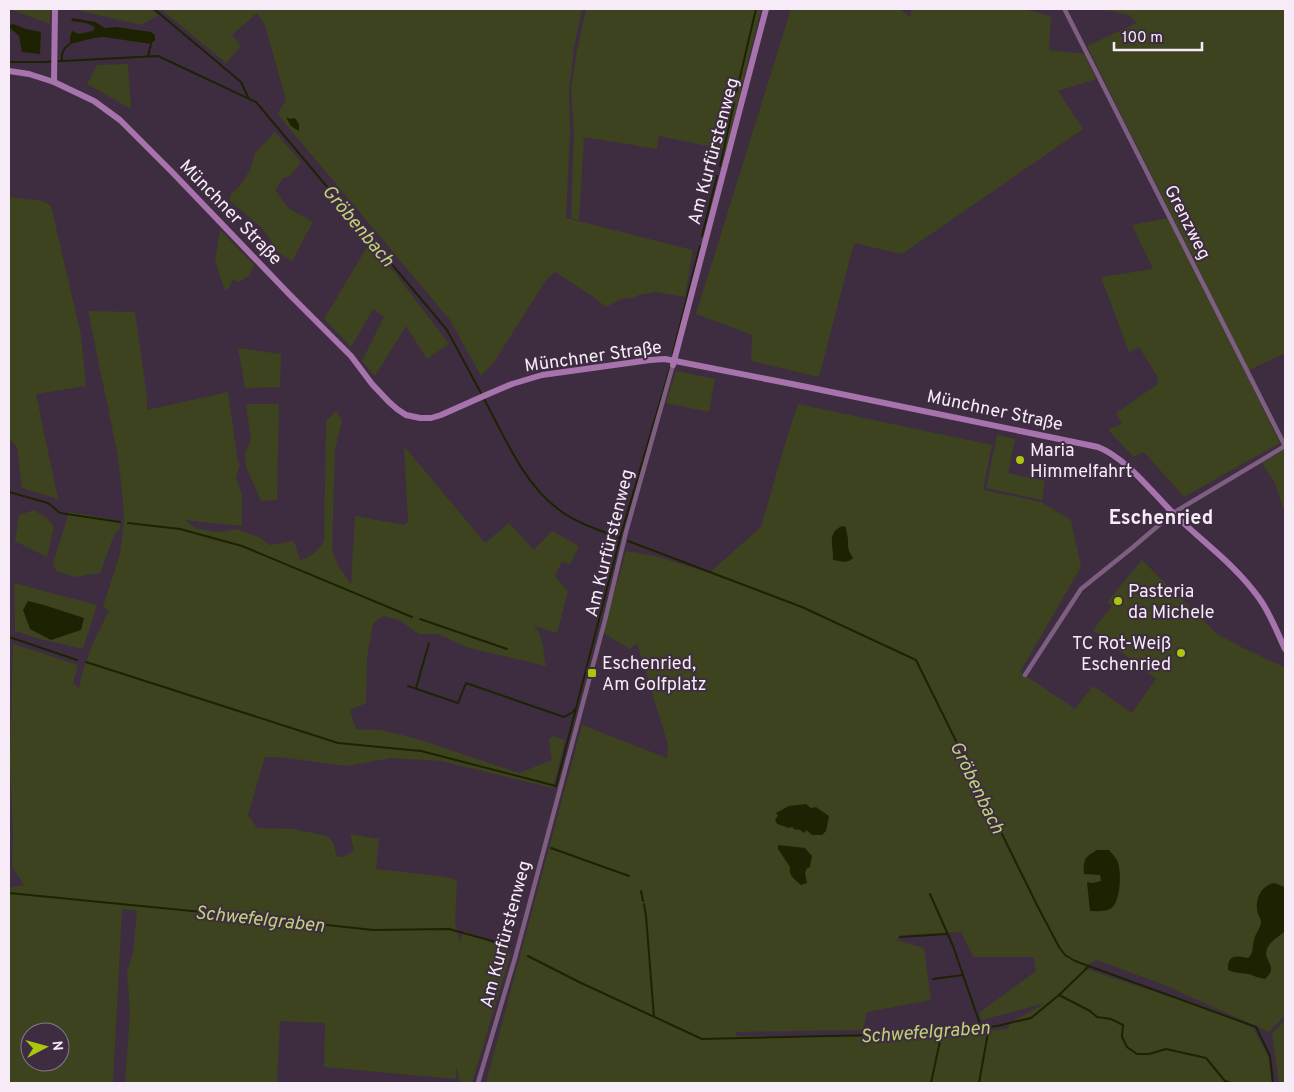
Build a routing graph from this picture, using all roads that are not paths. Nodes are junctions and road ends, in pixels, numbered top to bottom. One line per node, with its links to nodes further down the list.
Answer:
1 (55, 9): 5 (street)
2 (766, 9): 6 (street, Am Kurfürstenweg)
3 (1066, 10): 7 (street, Grenzweg)
4 (9, 72): 5 (street, Münchner Straße)
5 (54, 82): 6 (street, Münchner Straße)
6 (673, 363): 8 (street, Münchner Straße); 11 (street, Am Kurfürstenweg)
7 (1285, 446): 8 (street)
8 (1173, 513): 9 (street, Münchner Straße); 10 (street)
9 (1285, 649)
10 (1026, 675)
11 (478, 1083)

